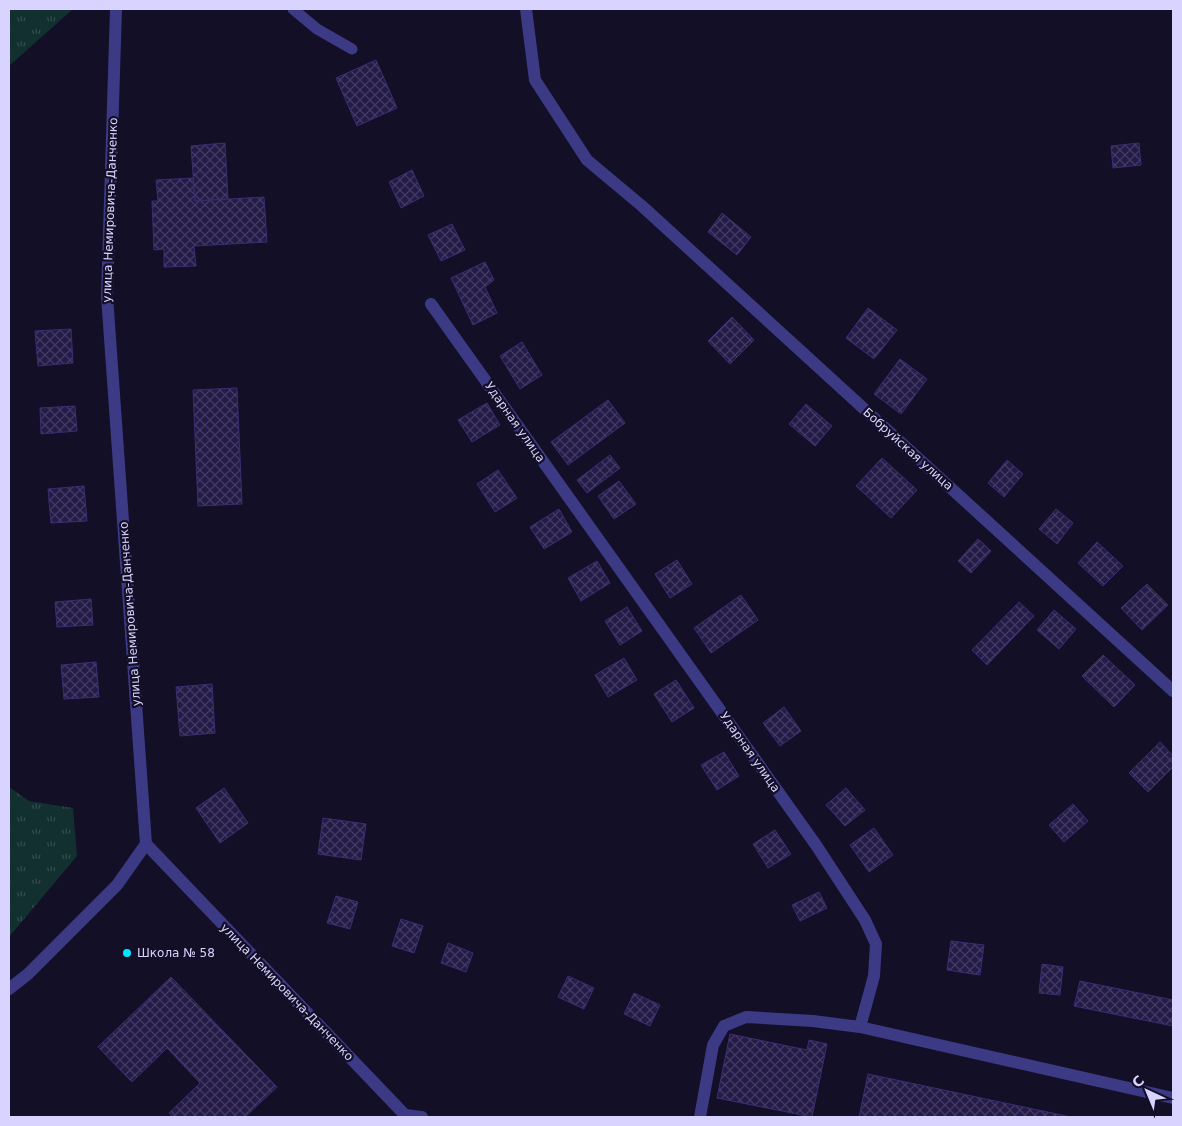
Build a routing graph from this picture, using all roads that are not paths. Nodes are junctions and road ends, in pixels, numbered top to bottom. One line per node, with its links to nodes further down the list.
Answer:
1 (116, 9): 7 (street, улица Немировича-Данченко)
2 (293, 9): 4 (lane)
3 (526, 9): 6 (street, Бобруйская улица)
4 (352, 49)
5 (431, 304): 9 (street, Ударная улица)
6 (1173, 691)
7 (146, 844): 8 (street); 11 (street, улица Немировича-Данченко)
8 (9, 989)
9 (860, 1027): 10 (street); 13 (street)
10 (1173, 1098)
11 (404, 1116): 12 (street)
12 (422, 1117)
13 (700, 1117)

